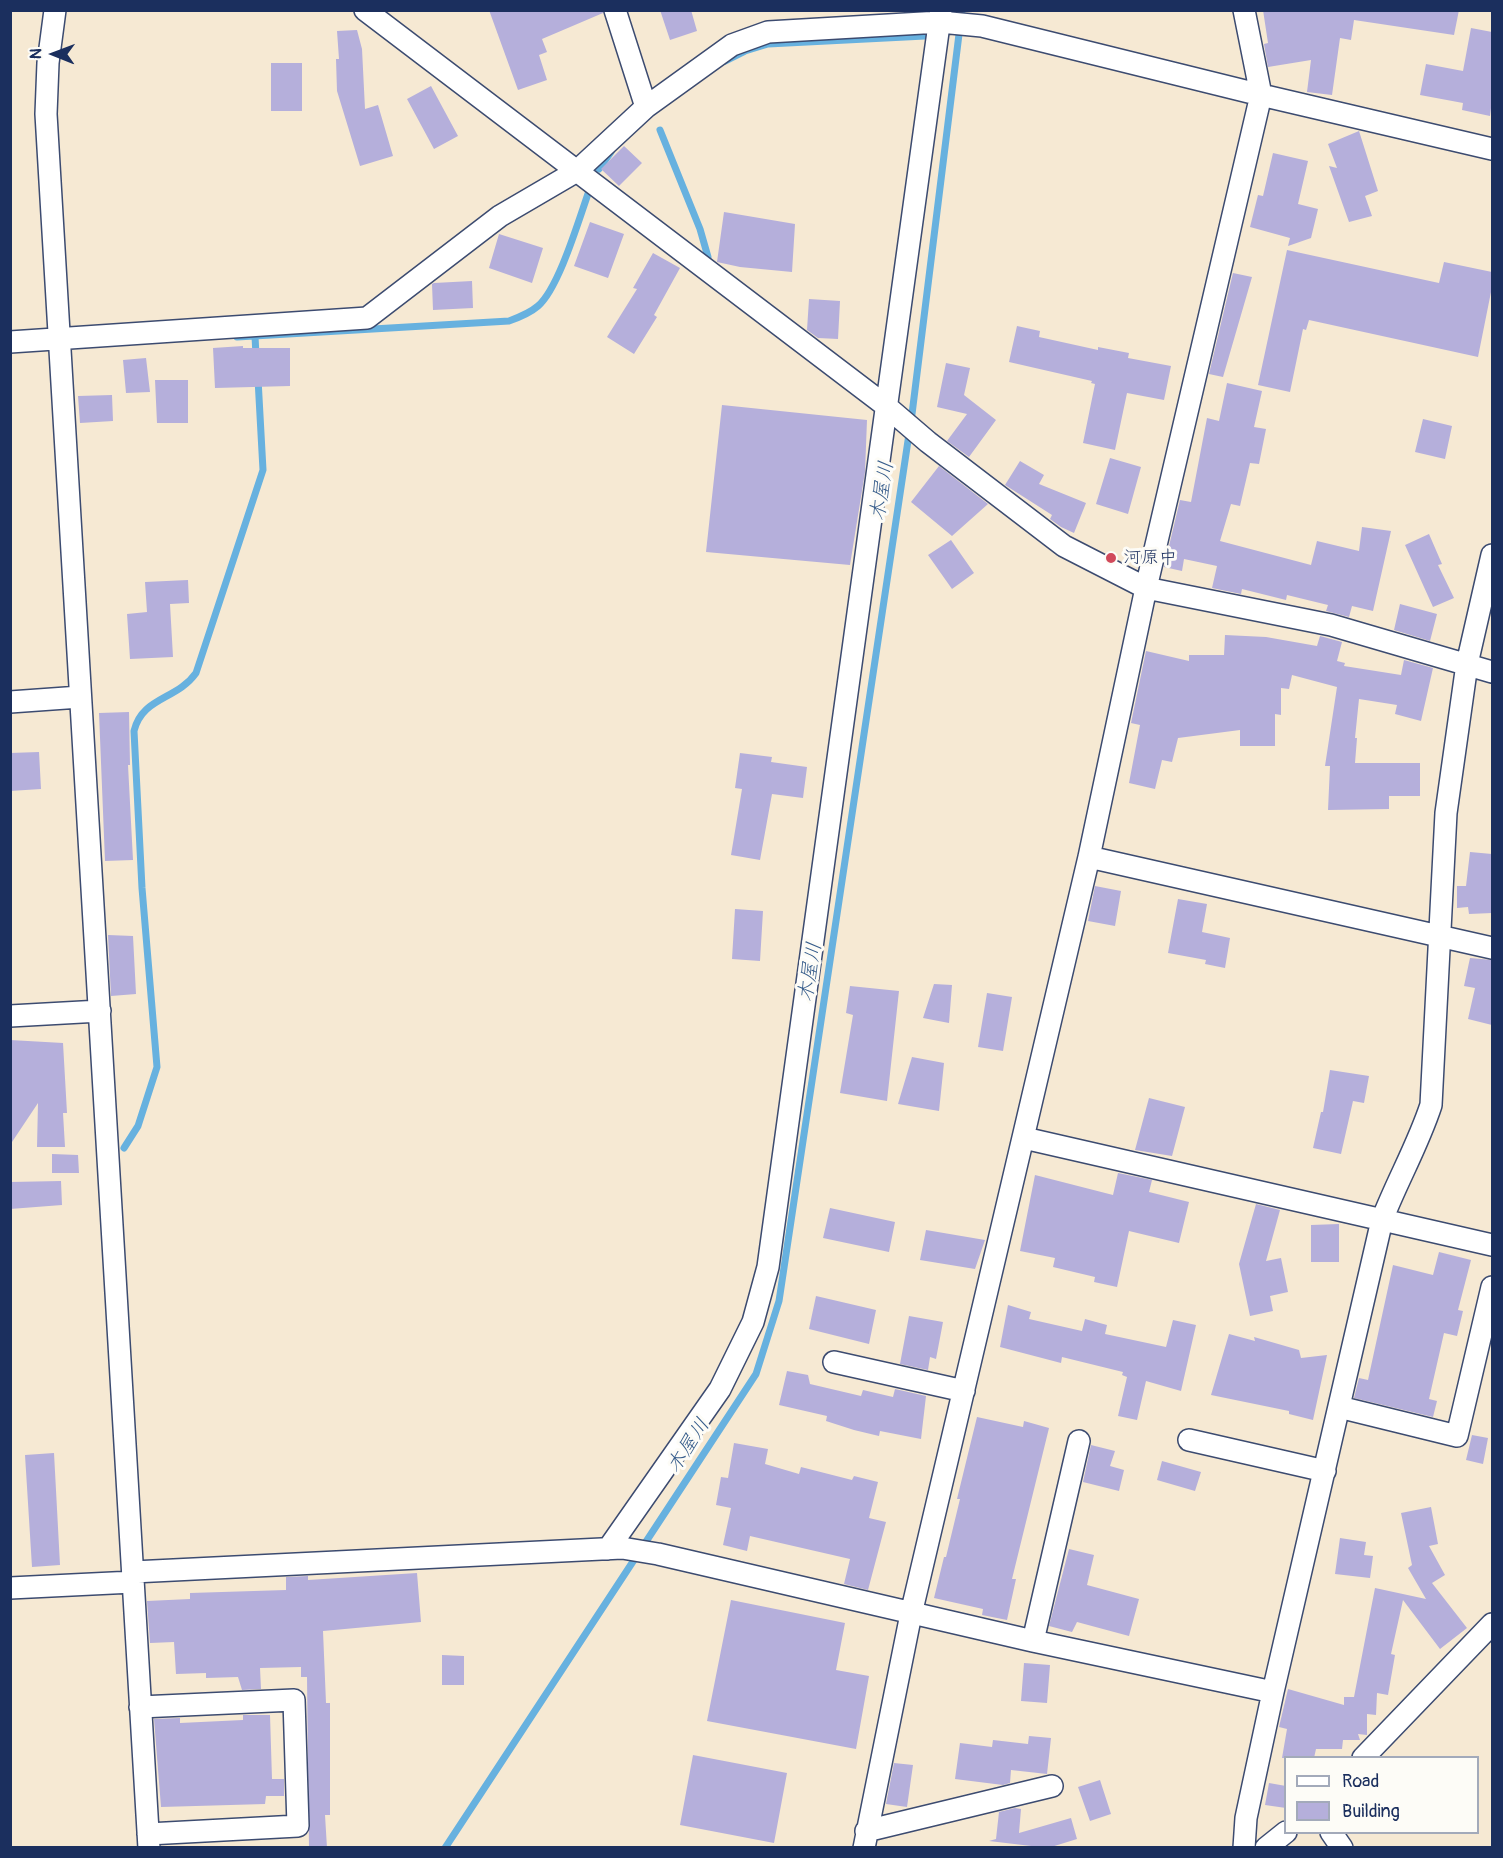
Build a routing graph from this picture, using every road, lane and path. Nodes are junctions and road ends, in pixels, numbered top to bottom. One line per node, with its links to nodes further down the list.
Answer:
1 (55, 10): 10 (street)
2 (365, 10): 9 (street)
3 (615, 10): 7 (street)
4 (1244, 10): 6 (street)
5 (940, 16): 6 (street); 7 (street); 12 (street)
6 (1261, 95): 8 (street); 14 (street)
7 (646, 107): 9 (street)
8 (1492, 149)
9 (577, 171): 10 (street); 12 (street)
10 (58, 339): 11 (street); 17 (street)
11 (10, 342)
12 (886, 406): 14 (street); 34 (street)
13 (1492, 555): 15 (street)
14 (1146, 588): 15 (street); 19 (street)
15 (1467, 664): 16 (street); 20 (street)
16 (1492, 672)
17 (80, 697): 18 (street); 22 (street)
18 (10, 702)
19 (1089, 857): 20 (street); 24 (street)
20 (1439, 937): 21 (street); 25 (street)
21 (1492, 948)
22 (100, 1011): 23 (street); 35 (street)
23 (10, 1016)
24 (1023, 1138): 25 (street); 29 (street)
25 (1382, 1220): 26 (street); 30 (street)
26 (1492, 1245)
27 (1492, 1287): 30 (street)
28 (834, 1362): 29 (street)
29 (964, 1391): 37 (street)
30 (1339, 1407): 33 (street)
31 (1189, 1440): 33 (street)
32 (1079, 1441): 39 (street)
33 (1325, 1471): 40 (street)
34 (615, 1549): 35 (street); 37 (street)
35 (133, 1577): 36 (street); 41 (street)
36 (10, 1588)
37 (911, 1614): 39 (street); 46 (street)
38 (1492, 1624): 42 (street)
39 (1033, 1641): 40 (street)
40 (1273, 1692): 48 (street)
41 (140, 1707): 47 (street); 47 (street)
42 (1365, 1756)
43 (1052, 1786): 46 (street)
44 (1284, 1834): 49 (street)
45 (1332, 1834): 50 (street)
46 (865, 1839)
47 (148, 1841)
48 (1244, 1848)
49 (1266, 1848)
50 (1342, 1848)

